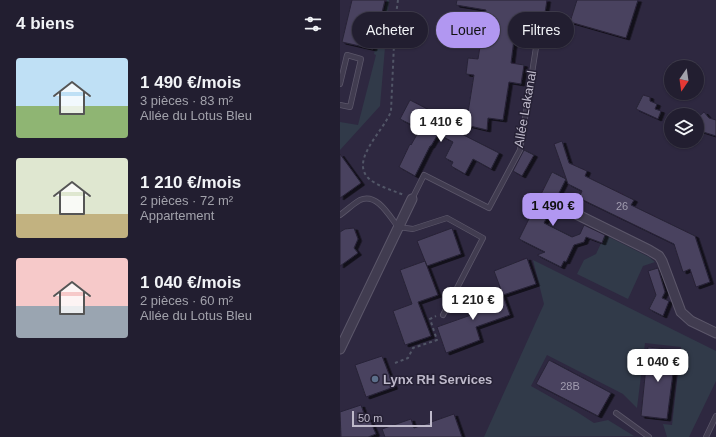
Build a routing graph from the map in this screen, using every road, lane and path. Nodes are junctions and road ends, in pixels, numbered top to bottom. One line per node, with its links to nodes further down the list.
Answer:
1 (398, 0): 5 (path)
2 (536, 48): 5 (lane, Allée Lakanal)
3 (340, 84): 4 (lane)
4 (340, 105)
5 (412, 199): 8 (street, Allée Lakanal)
6 (568, 210): 11 (street)
7 (340, 215): 8 (lane)
8 (398, 228): 9 (lane); 12 (street, Allée Lakanal)
9 (446, 310): 10 (lane); 13 (path)
10 (443, 315)
11 (716, 333)
12 (340, 349)
13 (395, 363)
14 (616, 412): 16 (lane)
15 (716, 416): 17 (lane)
16 (649, 437)
17 (706, 437)

